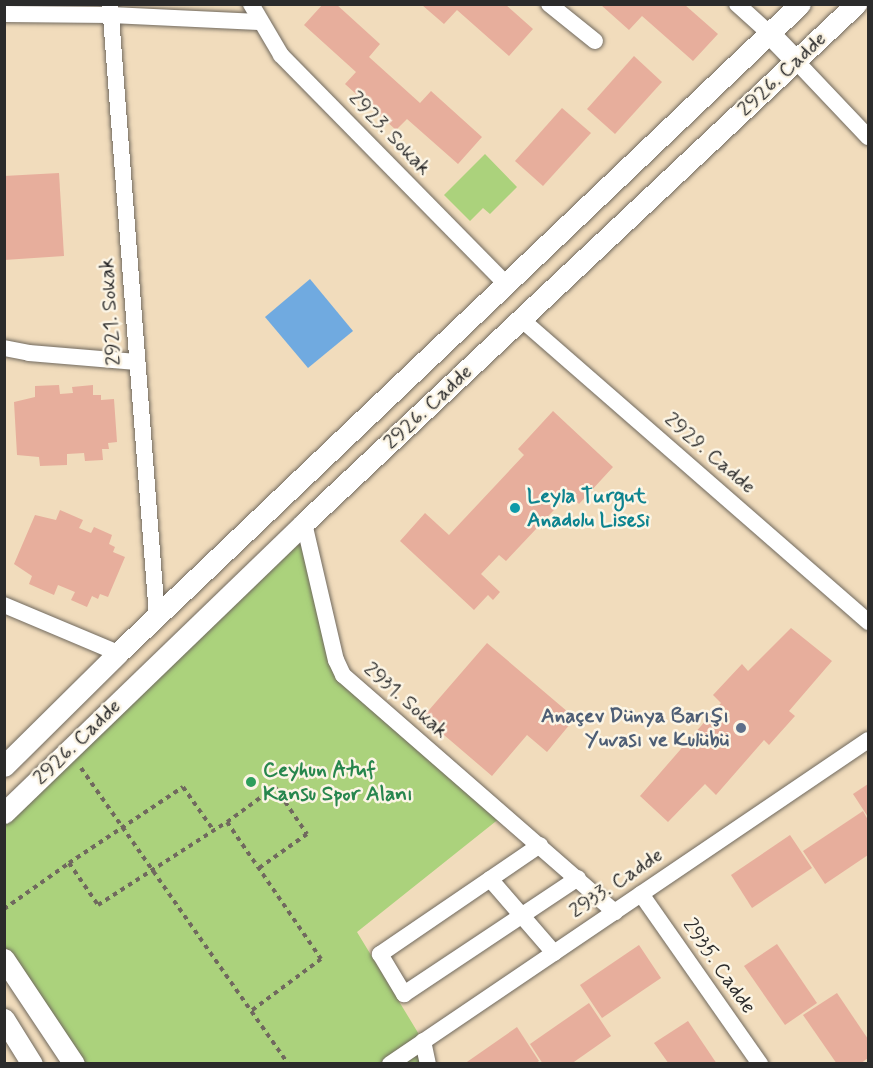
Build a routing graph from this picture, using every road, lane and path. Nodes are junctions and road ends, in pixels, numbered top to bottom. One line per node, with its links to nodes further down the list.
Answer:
1 (549, 4): 9 (street)
2 (737, 4): 8 (street)
3 (800, 4): 8 (street, 2926. Cadde)
4 (856, 4): 10 (street, 2926. Cadde)
5 (111, 10): 6 (street); 7 (street); 15 (street, 2921. Sokak)
6 (257, 10): 12 (street, 2923. Sokak)
7 (4, 14)
8 (769, 33): 10 (street); 12 (street, 2926. Cadde)
9 (596, 41)
10 (796, 61): 11 (street); 13 (street, 2926. Cadde)
11 (868, 137)
12 (507, 285): 18 (street, 2926. Cadde)
13 (521, 319): 16 (street, 2926. Cadde); 19 (street, 2929. Cadde)
14 (4, 348): 15 (street)
15 (137, 362): 18 (street, 2921. Sokak)
16 (304, 523): 22 (street, 2926. Cadde); 28 (street, 2931. Sokak)
17 (4, 605): 20 (street)
18 (157, 616): 20 (street, 2926. Cadde)
19 (868, 622)
20 (118, 653): 23 (street, 2926. Cadde)
21 (868, 740): 34 (street, 2933. Cadde)
22 (68, 750): 24 (street, 2926. Cadde); 26 (path)
23 (4, 766)
24 (4, 813)
25 (227, 822): 27 (path); 30 (path); 30 (path)
26 (122, 827): 27 (path); 29 (path); 31 (path)
27 (214, 831): 31 (path)
28 (540, 845): 32 (street, 2931. Sokak); 33 (street)
29 (69, 863): 31 (path); 35 (path)
30 (259, 868): 40 (path)
31 (153, 870): 40 (path)
32 (578, 878): 36 (street, 2931. Sokak); 37 (street)
33 (490, 879): 37 (street); 37 (street)
34 (641, 894): 36 (street, 2933. Cadde); 48 (street, 2935. Cadde)
35 (4, 909)
36 (615, 912): 38 (street, 2933. Cadde)
37 (521, 915): 38 (street)
38 (554, 953): 42 (street, 2933. Cadde)
39 (4, 959): 44 (street)
40 (251, 1011): 45 (path)
41 (4, 1019): 43 (street)
42 (423, 1041): 46 (street, 2933. Cadde); 47 (street)
43 (32, 1064)
44 (74, 1064)
45 (288, 1064)
46 (390, 1064)
47 (428, 1064)
48 (760, 1064)

